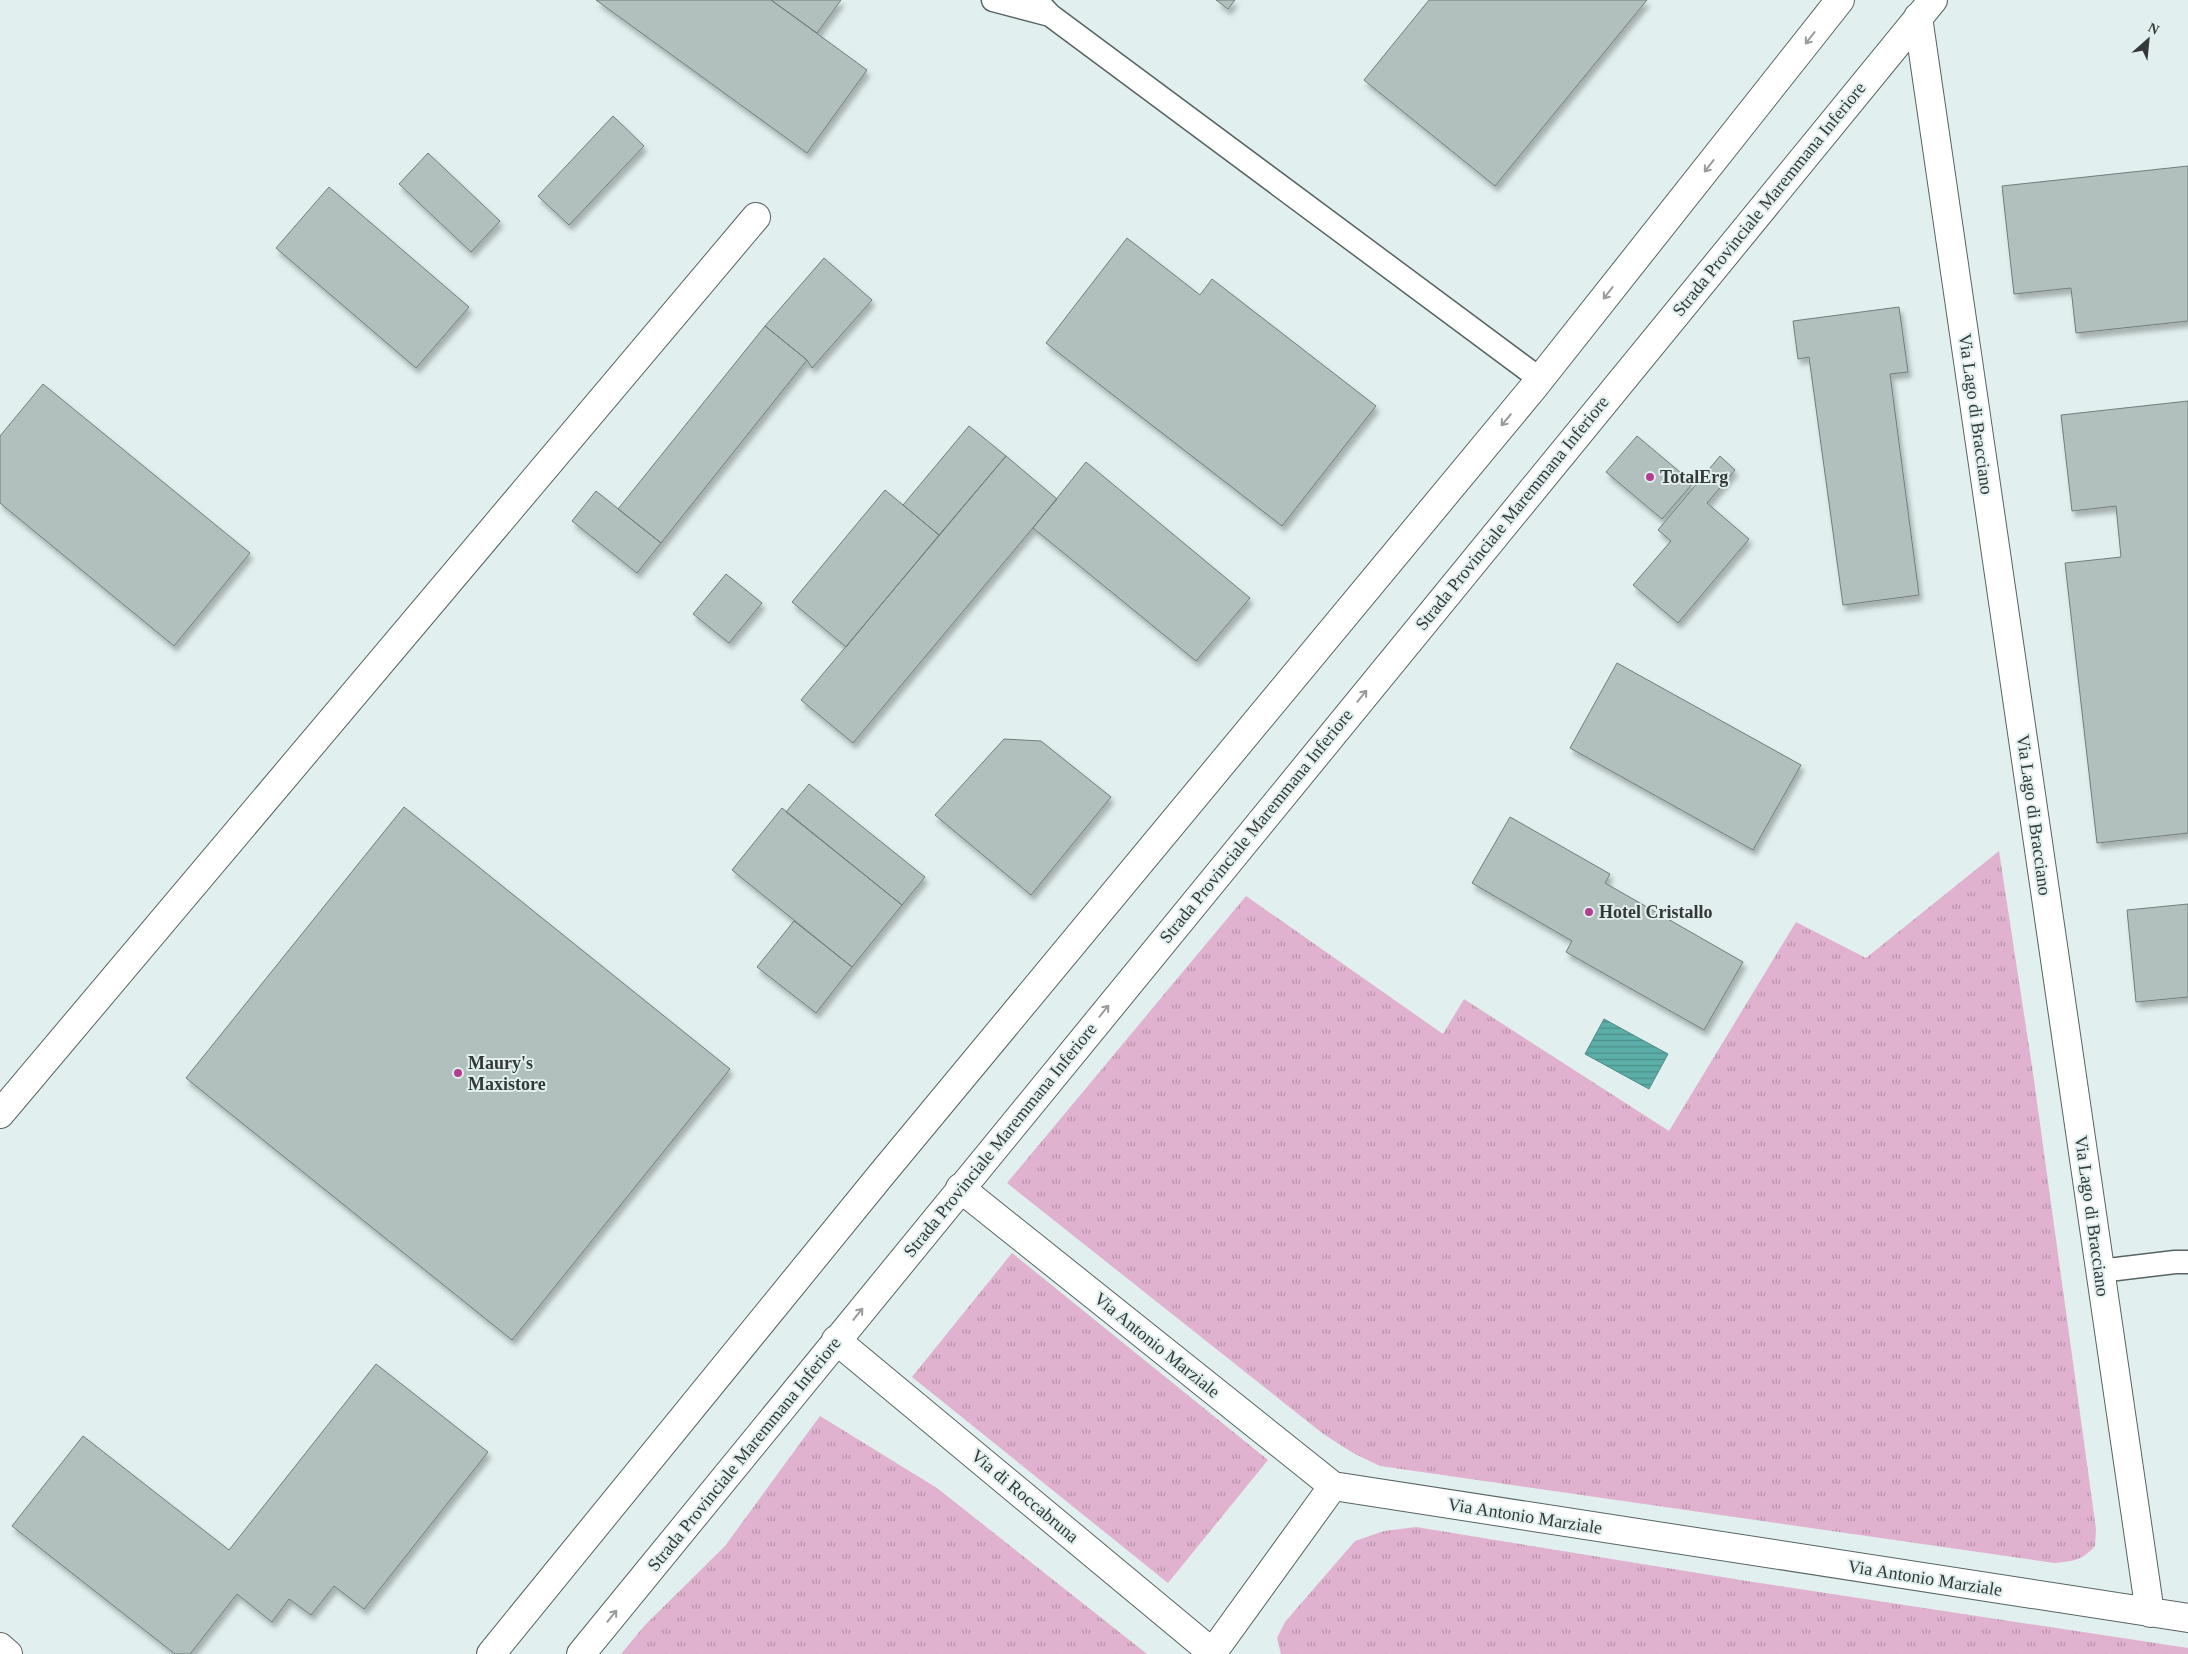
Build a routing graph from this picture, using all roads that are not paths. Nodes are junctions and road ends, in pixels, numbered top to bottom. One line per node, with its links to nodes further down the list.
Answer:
1 (993, 0): 3 (lane)
2 (1840, 0): 6 (street, one-way to 6)
3 (1043, 8): 6 (lane)
4 (1926, 8): 8 (street, Strada Provinciale Maremmana Inferiore, one-way to 4); 10 (street, Via Lago di Bracciano)
5 (756, 217): 7 (street)
6 (1540, 379): 18 (street, one-way to 18)
7 (0, 1114)
8 (960, 1188): 11 (street, Strada Provinciale Maremmana Inferiore, one-way to 8); 12 (street, Via Antonio Marziale)
9 (2188, 1262): 10 (lane)
10 (2100, 1271): 13 (street, Via Lago di Bracciano)
11 (836, 1340): 16 (street, Via di Roccabruna); 19 (street, Strada Provinciale Maremmana Inferiore, one-way to 11)
12 (1334, 1486): 13 (street, Via Antonio Marziale); 16 (street, Via di Roccabruna)
13 (2150, 1613): 14 (street, Via Antonio Marziale)
14 (2188, 1618)
15 (0, 1647): 17 (street)
16 (1213, 1653)
17 (8, 1654)
18 (491, 1654)
19 (581, 1654)

